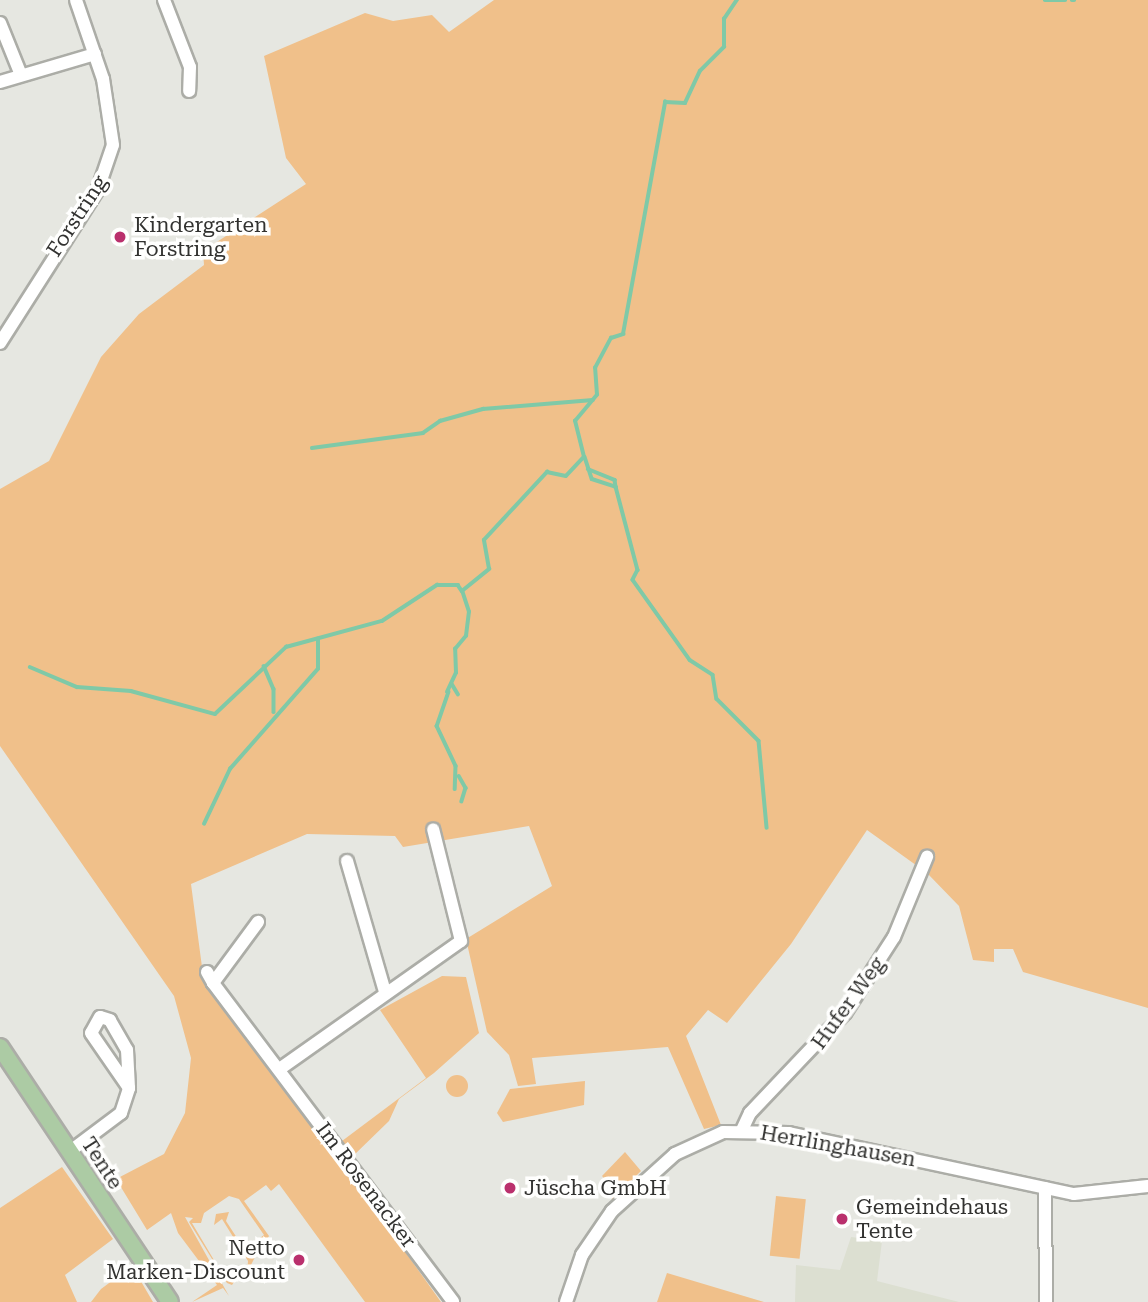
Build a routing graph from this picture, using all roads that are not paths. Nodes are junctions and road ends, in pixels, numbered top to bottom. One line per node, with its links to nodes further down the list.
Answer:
1 (76, 0): 4 (street, Forstring)
2 (164, 0): 7 (street)
3 (0, 23): 5 (street)
4 (95, 54): 5 (street); 8 (street, Forstring)
5 (21, 75): 6 (street)
6 (0, 82)
7 (189, 91)
8 (0, 343)
9 (433, 829): 13 (street)
10 (926, 857): 17 (street, Hufer Weg)
11 (346, 861): 13 (street)
12 (258, 922): 15 (street, Im Rosenacker)
13 (386, 992): 15 (street)
14 (0, 1047): 18 (main road, Tente)
15 (281, 1068): 22 (street, Im Rosenacker)
16 (129, 1088): 16 (street); 18 (street)
17 (742, 1130): 20 (street, Herrlinghausen); 23 (street, Herrlinghausen)
18 (69, 1152): 21 (main road, Tente)
19 (1148, 1186): 20 (street, Herrlinghausen)
20 (1045, 1188): 24 (street)
21 (170, 1302)
22 (453, 1302)
23 (566, 1302)
24 (1046, 1302)

